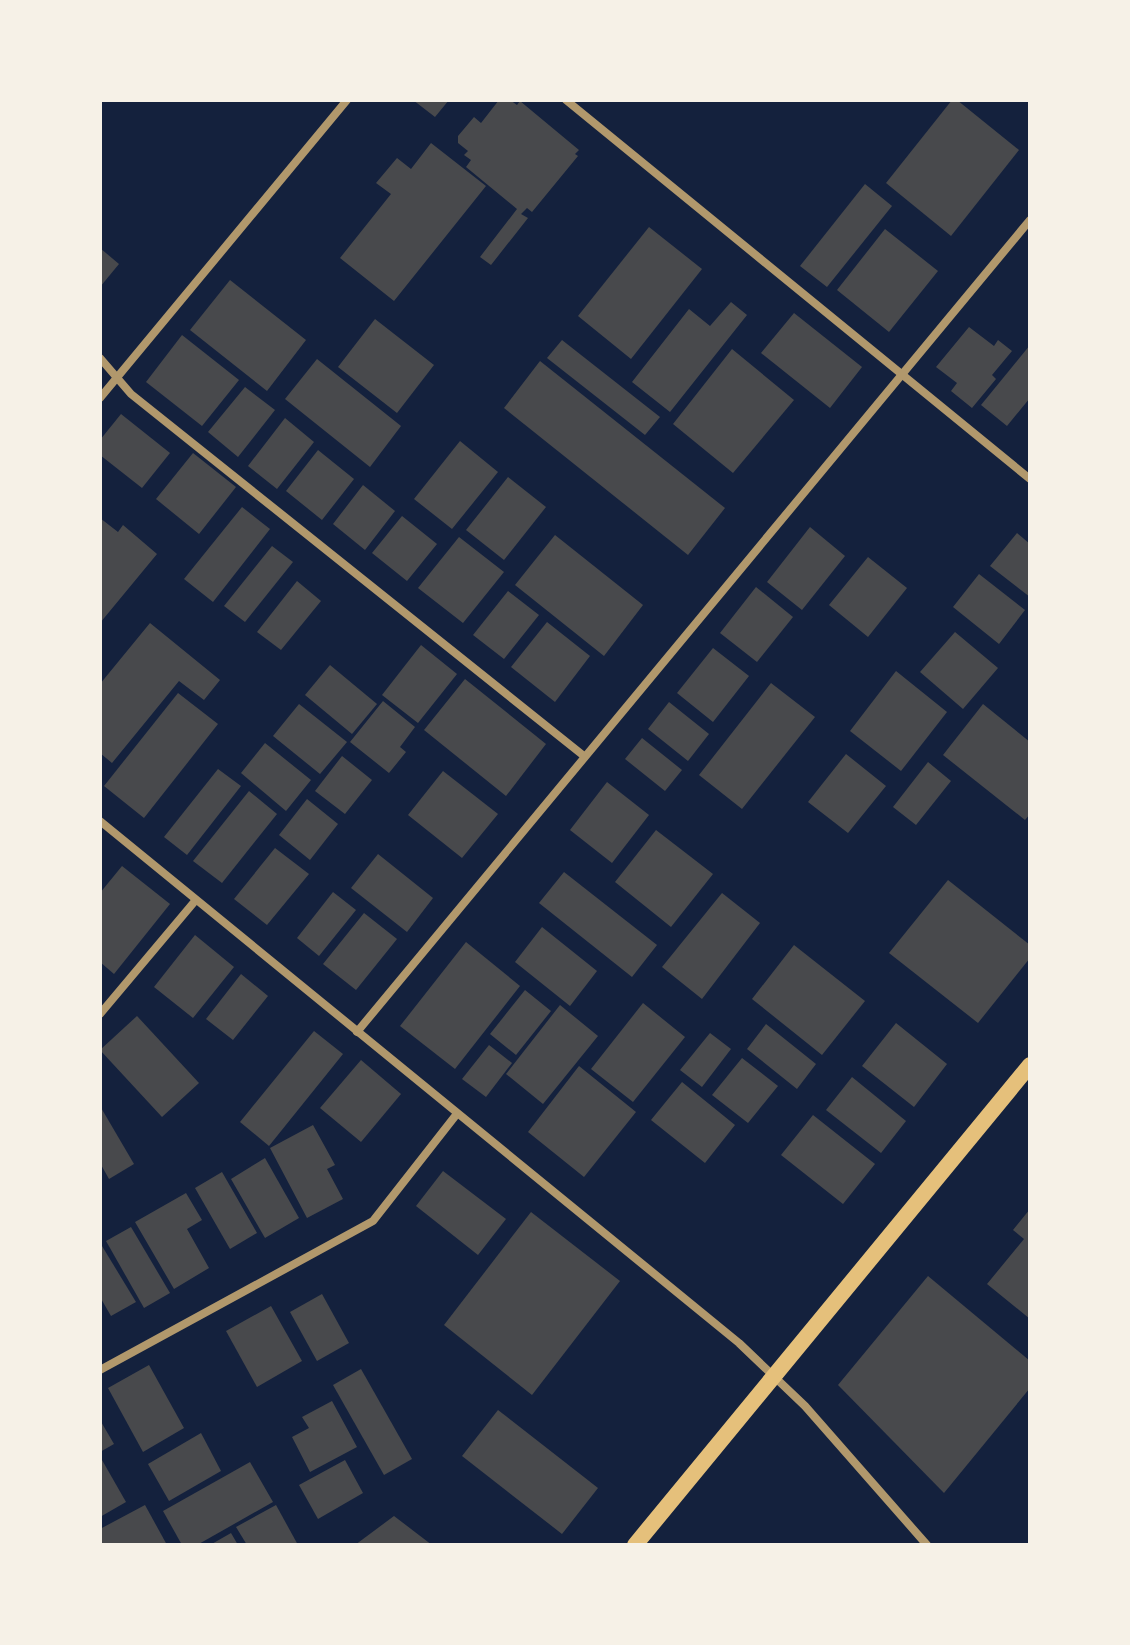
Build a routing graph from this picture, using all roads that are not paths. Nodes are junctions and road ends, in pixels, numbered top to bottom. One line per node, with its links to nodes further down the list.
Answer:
1 (347, 100): 6 (street)
2 (566, 100): 5 (street)
3 (1030, 220): 5 (street)
4 (100, 358): 6 (street)
5 (904, 376): 8 (street); 9 (street)
6 (117, 377): 7 (street); 9 (street)
7 (100, 398)
8 (1030, 479)
9 (584, 756): 13 (street)
10 (100, 821): 11 (street)
11 (195, 901): 12 (street); 13 (street)
12 (100, 1014)
13 (357, 1032): 15 (street)
14 (1030, 1065): 17 (main road)
15 (456, 1115): 16 (street); 17 (street)
16 (100, 1370)
17 (774, 1377): 18 (main road); 19 (street)
18 (635, 1545)
19 (927, 1545)

